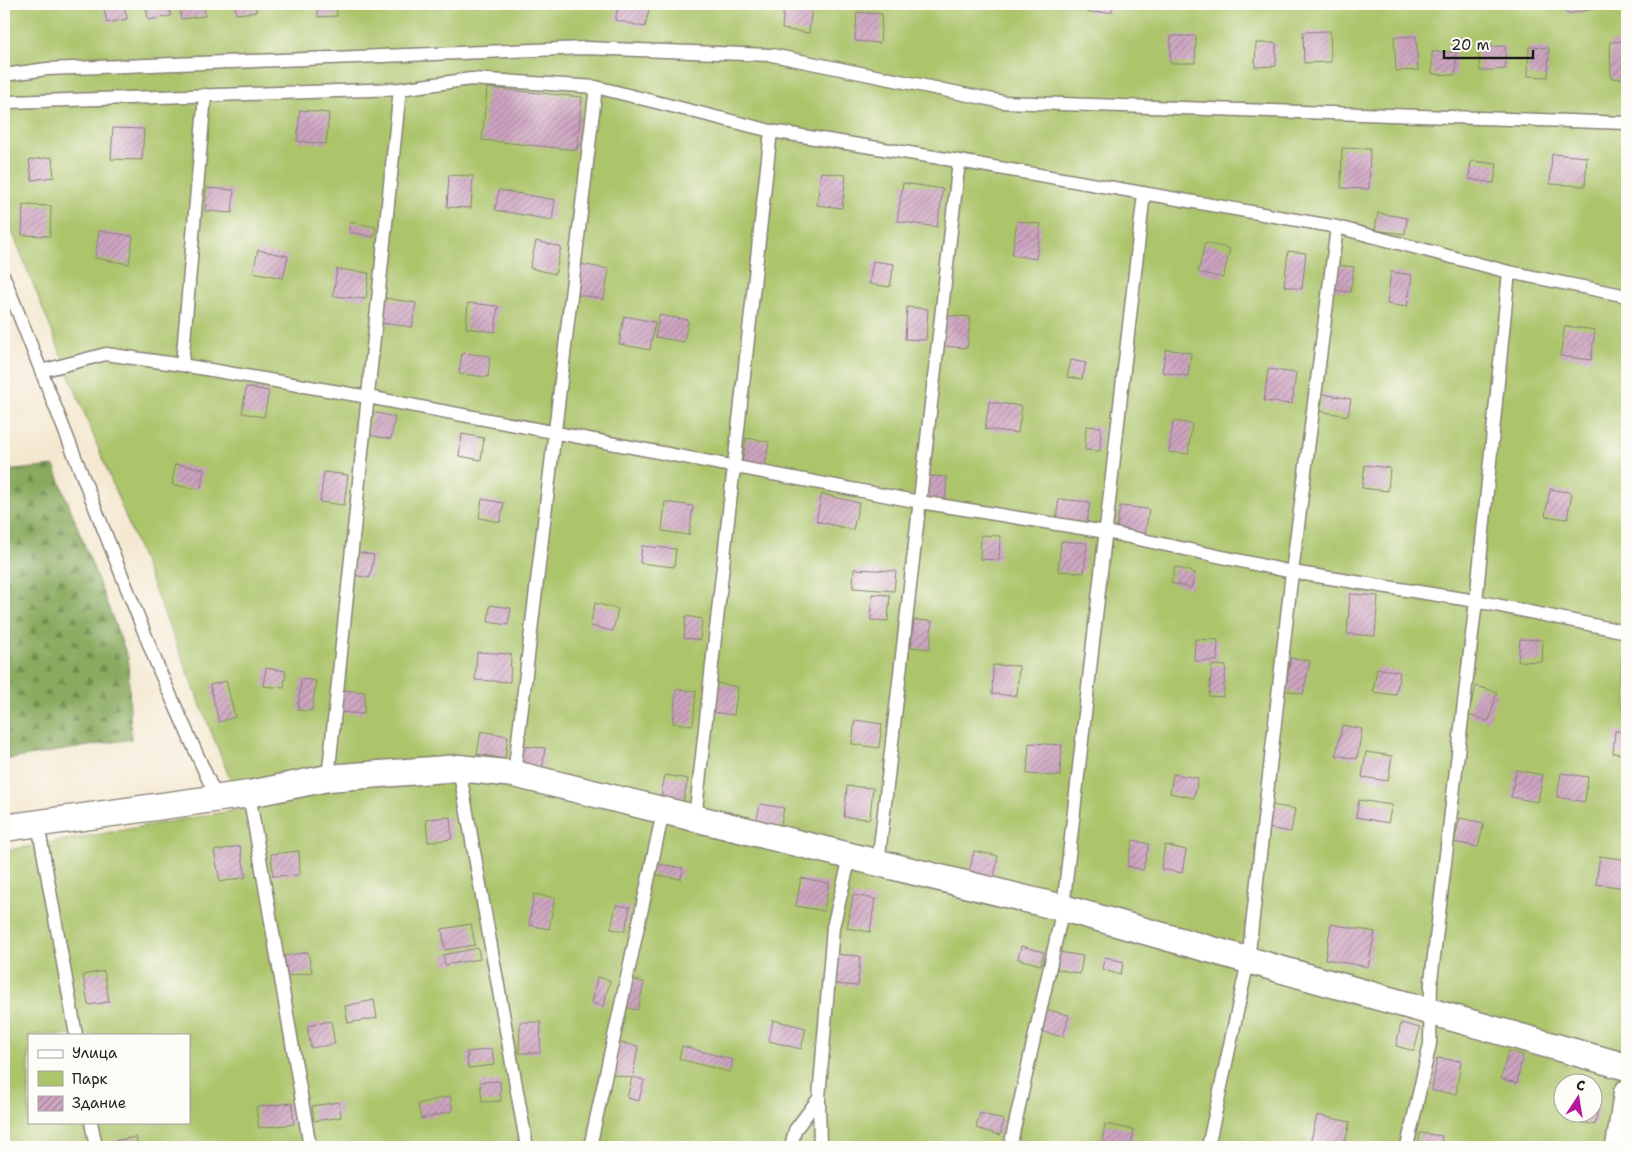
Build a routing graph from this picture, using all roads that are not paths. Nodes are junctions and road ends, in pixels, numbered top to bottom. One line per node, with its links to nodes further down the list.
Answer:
1 (4, 75): 6 (lane)
2 (596, 87): 3 (lane); 7 (lane); 17 (lane)
3 (400, 89): 4 (lane); 16 (lane)
4 (205, 95): 5 (lane); 14 (lane)
5 (4, 104)
6 (1627, 123)
7 (771, 131): 8 (lane); 18 (lane)
8 (959, 161): 9 (lane); 19 (lane)
9 (1144, 193): 10 (lane); 20 (lane)
10 (1337, 227): 11 (lane); 21 (lane)
11 (1509, 272): 13 (lane); 22 (lane)
12 (4, 277): 15 (lane)
13 (1627, 296)
14 (182, 365): 15 (lane); 16 (lane)
15 (41, 371): 28 (lane)
16 (368, 397): 17 (lane); 26 (lane)
17 (555, 432): 18 (lane); 25 (lane)
18 (734, 467): 19 (lane); 30 (lane)
19 (920, 502): 20 (lane); 34 (lane)
20 (1106, 532): 21 (lane); 35 (lane)
21 (1292, 572): 22 (lane); 36 (lane)
22 (1476, 601): 23 (lane); 37 (lane)
23 (1627, 632)
24 (459, 768): 25 (street); 26 (street); 45 (lane)
25 (514, 774): 29 (street)
26 (328, 778): 27 (street)
27 (248, 794): 28 (street); 44 (lane)
28 (217, 799): 31 (street)
29 (663, 812): 30 (street); 46 (lane)
30 (696, 819): 33 (street)
31 (38, 824): 32 (street); 38 (lane)
32 (4, 828)
33 (850, 857): 34 (street); 41 (lane)
34 (878, 864): 35 (street)
35 (1063, 908): 36 (street); 49 (lane)
36 (1248, 960): 37 (street); 50 (lane)
37 (1430, 1011): 39 (street); 51 (lane)
38 (76, 1034)
39 (1627, 1067)
40 (1627, 1093): 52 (street)
41 (819, 1098): 47 (lane); 48 (lane)
42 (91, 1124): 43 (lane)
43 (96, 1147)
44 (310, 1147)
45 (527, 1147)
46 (590, 1147)
47 (791, 1147)
48 (820, 1147)
49 (1010, 1147)
50 (1208, 1147)
51 (1407, 1147)
52 (1620, 1147)

